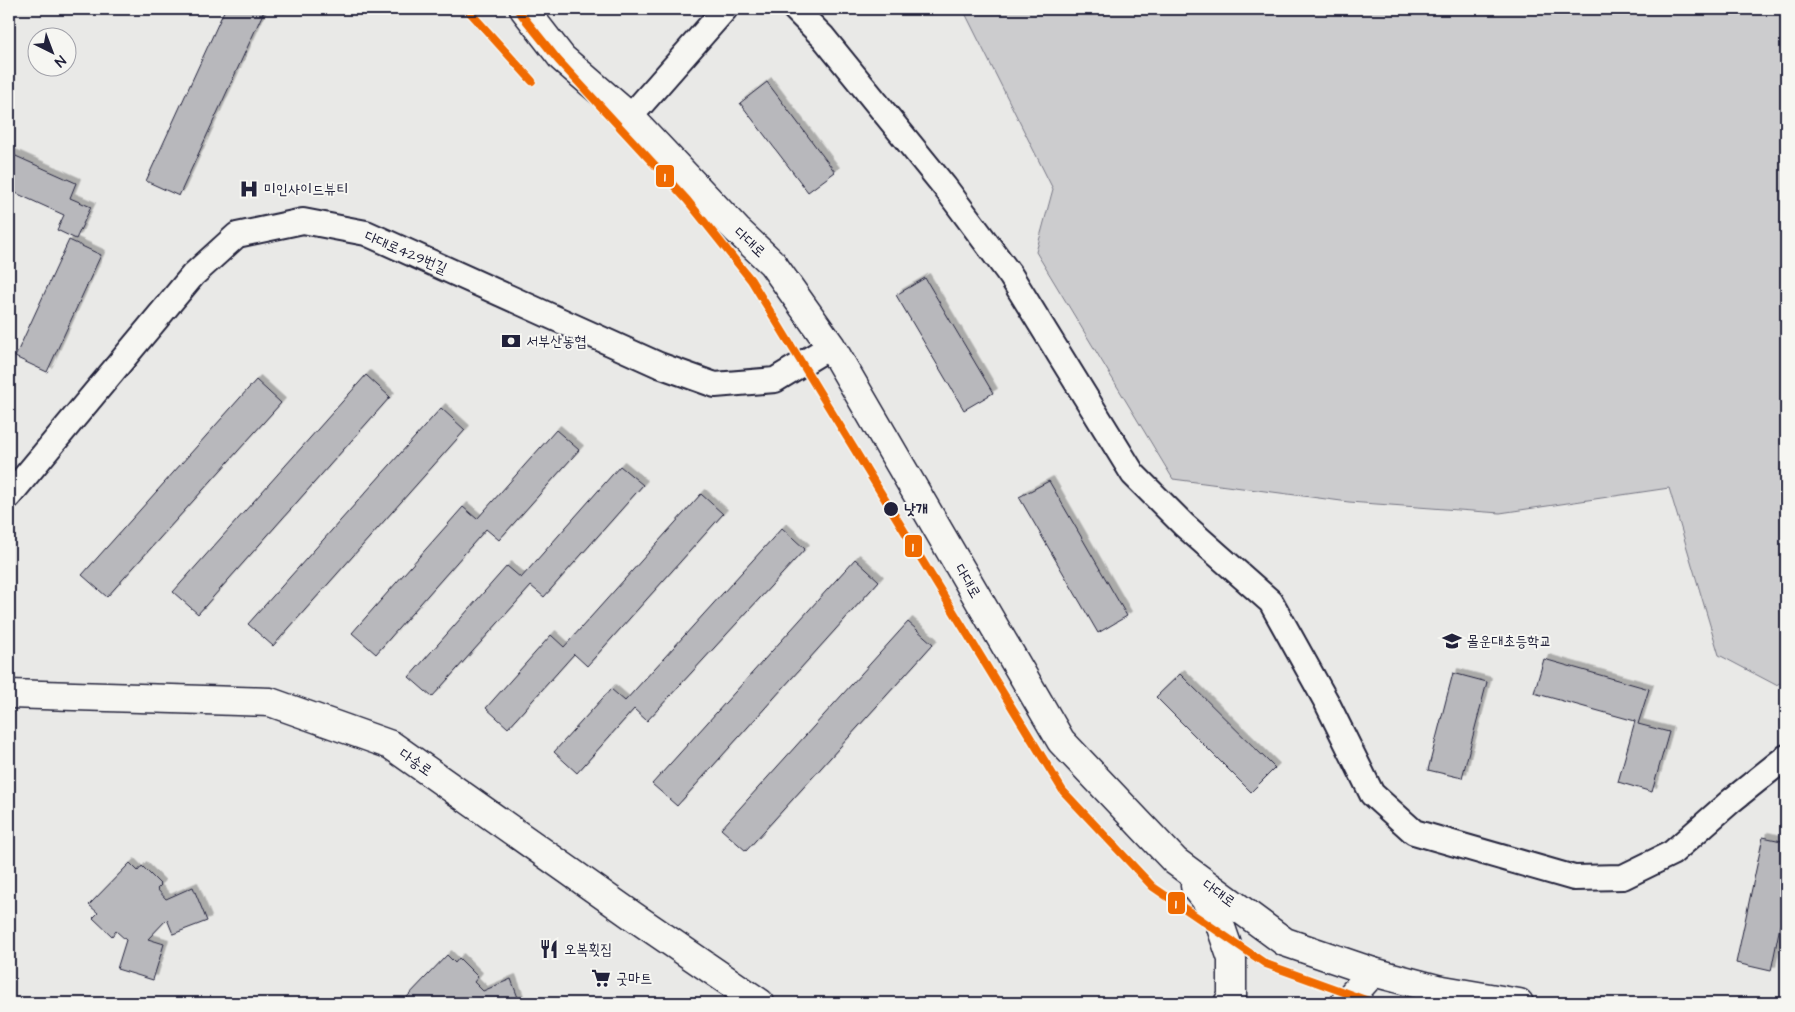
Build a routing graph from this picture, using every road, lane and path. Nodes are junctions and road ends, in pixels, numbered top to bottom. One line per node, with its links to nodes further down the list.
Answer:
1 (524, 9): 4 (main road, 다대로)
2 (725, 9): 4 (street)
3 (795, 9): 8 (street)
4 (630, 117): 5 (main road, 다대로)
5 (831, 346): 6 (street, 다대로429번길); 9 (main road, 다대로)
6 (9, 496)
7 (9, 694): 11 (main road, 다송로)
8 (1786, 757)
9 (1175, 861): 10 (main road, 다대로); 12 (main road)
10 (1372, 972): 13 (main road); 14 (main road, 다대로)
11 (760, 1003)
12 (1228, 1003)
13 (1345, 1003)
14 (1519, 1003)

